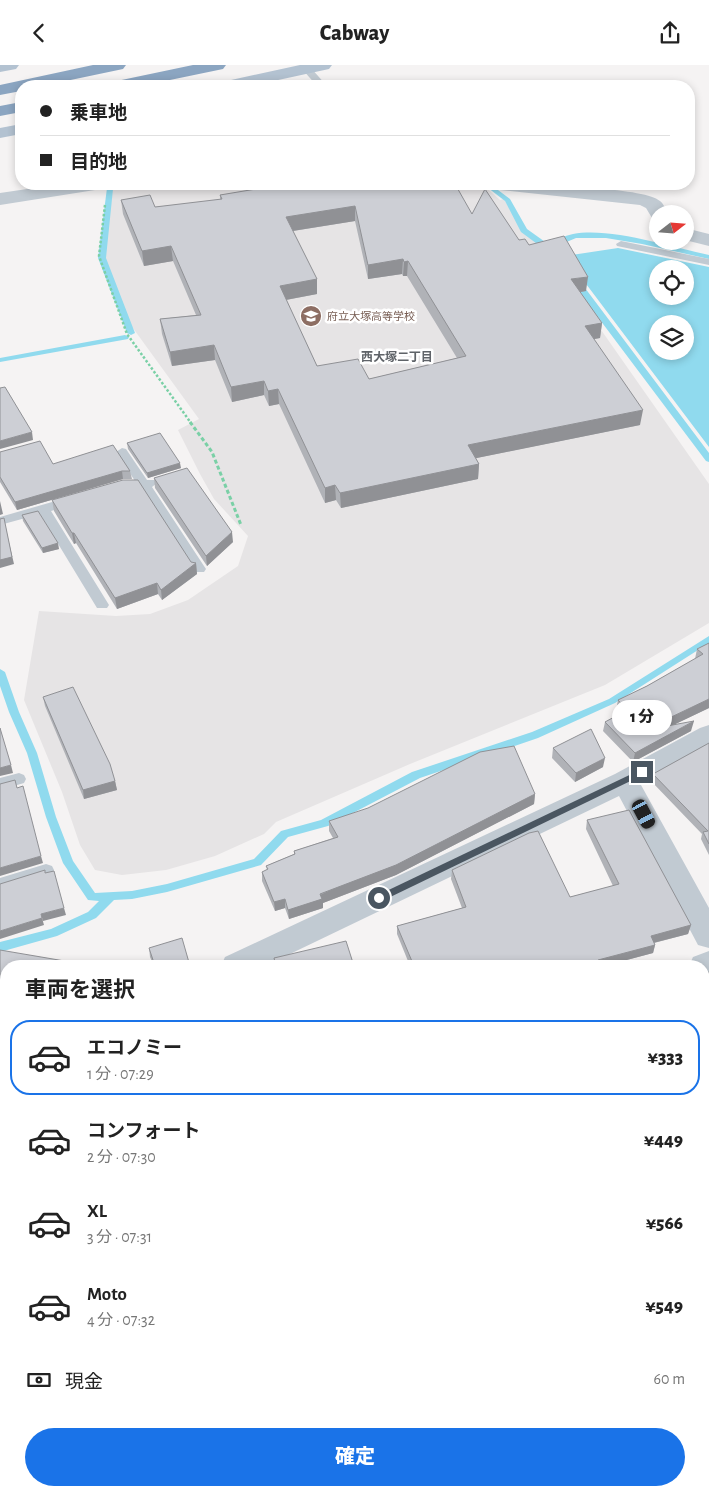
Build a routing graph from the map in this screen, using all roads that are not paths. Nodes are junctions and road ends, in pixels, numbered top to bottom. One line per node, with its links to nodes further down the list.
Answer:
1 (10, 65): 4 (main road)
2 (117, 65): 6 (highway)
3 (217, 65): 7 (highway)
4 (0, 67)
5 (315, 67): 8 (main road); 9 (lane)
6 (44, 80)
7 (146, 80)
8 (255, 80)
9 (320, 80)
10 (15, 86): 11 (highway)
11 (0, 89)
12 (15, 108): 13 (highway)
13 (0, 111)
14 (15, 130): 15 (main road)
15 (0, 133)
16 (58, 190): 18 (street)
17 (554, 190): 19 (street)
18 (0, 199)
19 (654, 205)
20 (694, 236): 21 (street)
21 (709, 240)
22 (621, 244): 23 (lane)
23 (709, 262)
24 (122, 452): 26 (lane)
25 (160, 480): 26 (lane)
26 (144, 485): 27 (lane); 31 (lane)
27 (106, 490)
28 (88, 495): 29 (lane)
29 (44, 509): 30 (lane); 32 (lane)
30 (0, 521)
31 (199, 569)
32 (102, 605)
33 (709, 735): 35 (street)
34 (19, 779): 36 (lane)
35 (626, 781): 39 (street); 40 (street)
36 (0, 784)
37 (46, 870): 38 (lane)
38 (0, 883)
39 (709, 936)
40 (251, 960)

